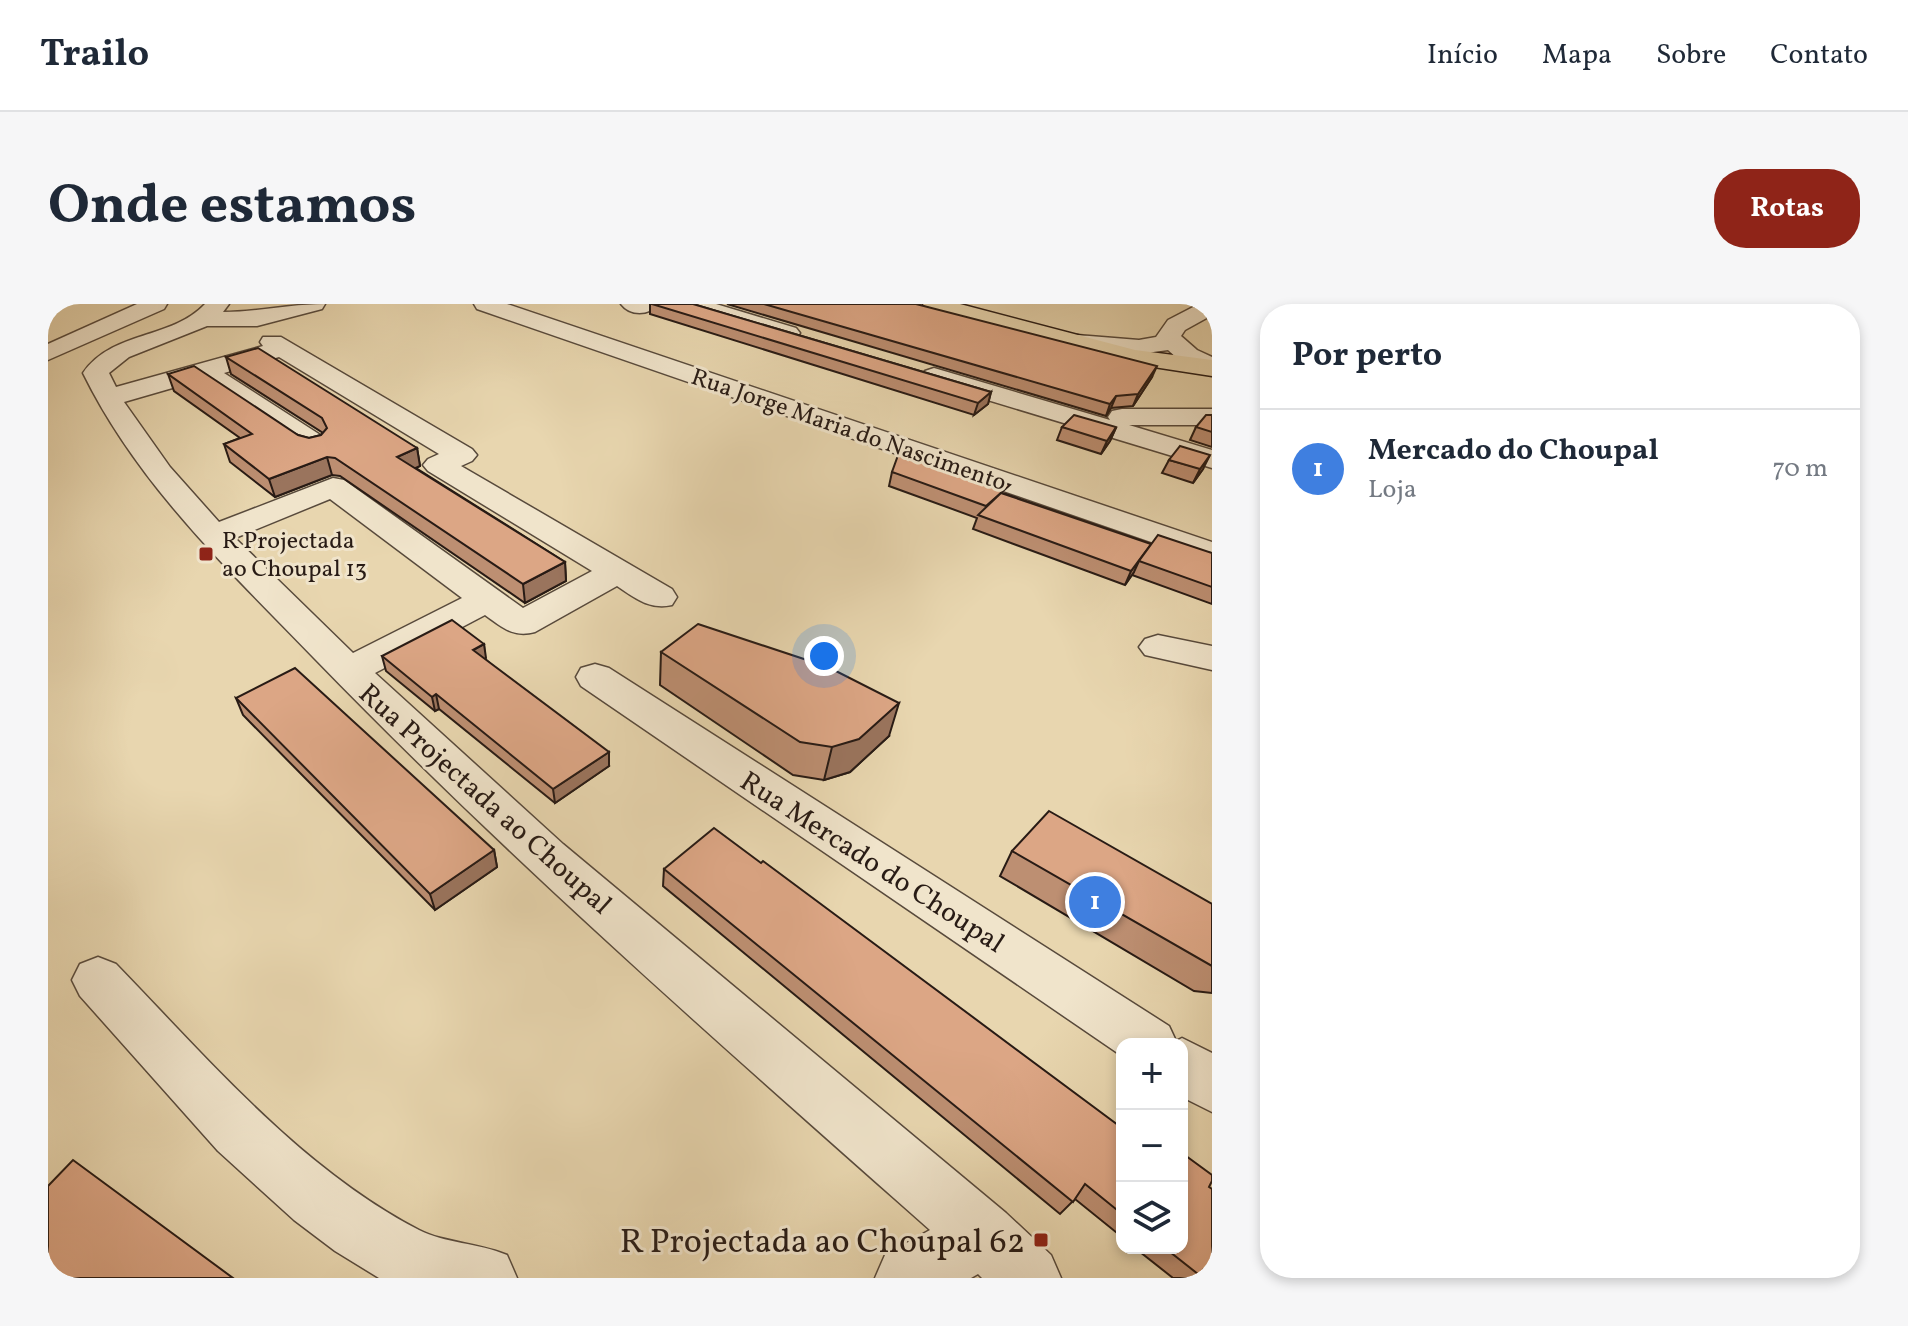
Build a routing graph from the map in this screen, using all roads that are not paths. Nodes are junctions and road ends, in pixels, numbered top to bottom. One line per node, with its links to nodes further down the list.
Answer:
1 (156, 304): 13 (street)
2 (314, 304): 10 (street)
3 (485, 304): 24 (street, Rua Jorge Maria do Nascimento)
4 (632, 304): 5 (street)
5 (647, 304)
6 (934, 304): 12 (main road)
7 (712, 306): 11 (street)
8 (1157, 308): 9 (street)
9 (1202, 310): 16 (street)
10 (211, 312): 17 (street, Rua Projectada ao Choupal)
11 (819, 342)
12 (1077, 342): 16 (main road); 16 (street)
13 (48, 353)
14 (906, 368): 18 (street)
15 (204, 371): 17 (street); 19 (street); 25 (street)
16 (1202, 379): 18 (street)
17 (108, 398): 23 (street, Rua Projectada ao Choupal)
18 (1102, 426): 21 (street)
19 (315, 444)
20 (279, 446): 22 (street)
21 (1212, 459)
22 (333, 487): 23 (street); 27 (street)
23 (214, 535): 30 (street, Rua Projectada ao Choupal)
24 (1212, 553)
25 (617, 572): 26 (street); 27 (street)
26 (659, 597)
27 (487, 600): 30 (street)
28 (1158, 647): 29 (street)
29 (1212, 658)
30 (348, 671): 36 (street, Rua Projectada ao Choupal)
31 (595, 677): 33 (street, Rua Mercado do Choupal)
32 (98, 980): 37 (street)
33 (1141, 1038)
34 (1188, 1069): 35 (street)
35 (1212, 1085)
36 (984, 1235): 38 (street); 39 (street, Rua Projectada ao Choupal)
37 (484, 1278)
38 (908, 1278)
39 (1028, 1278)

